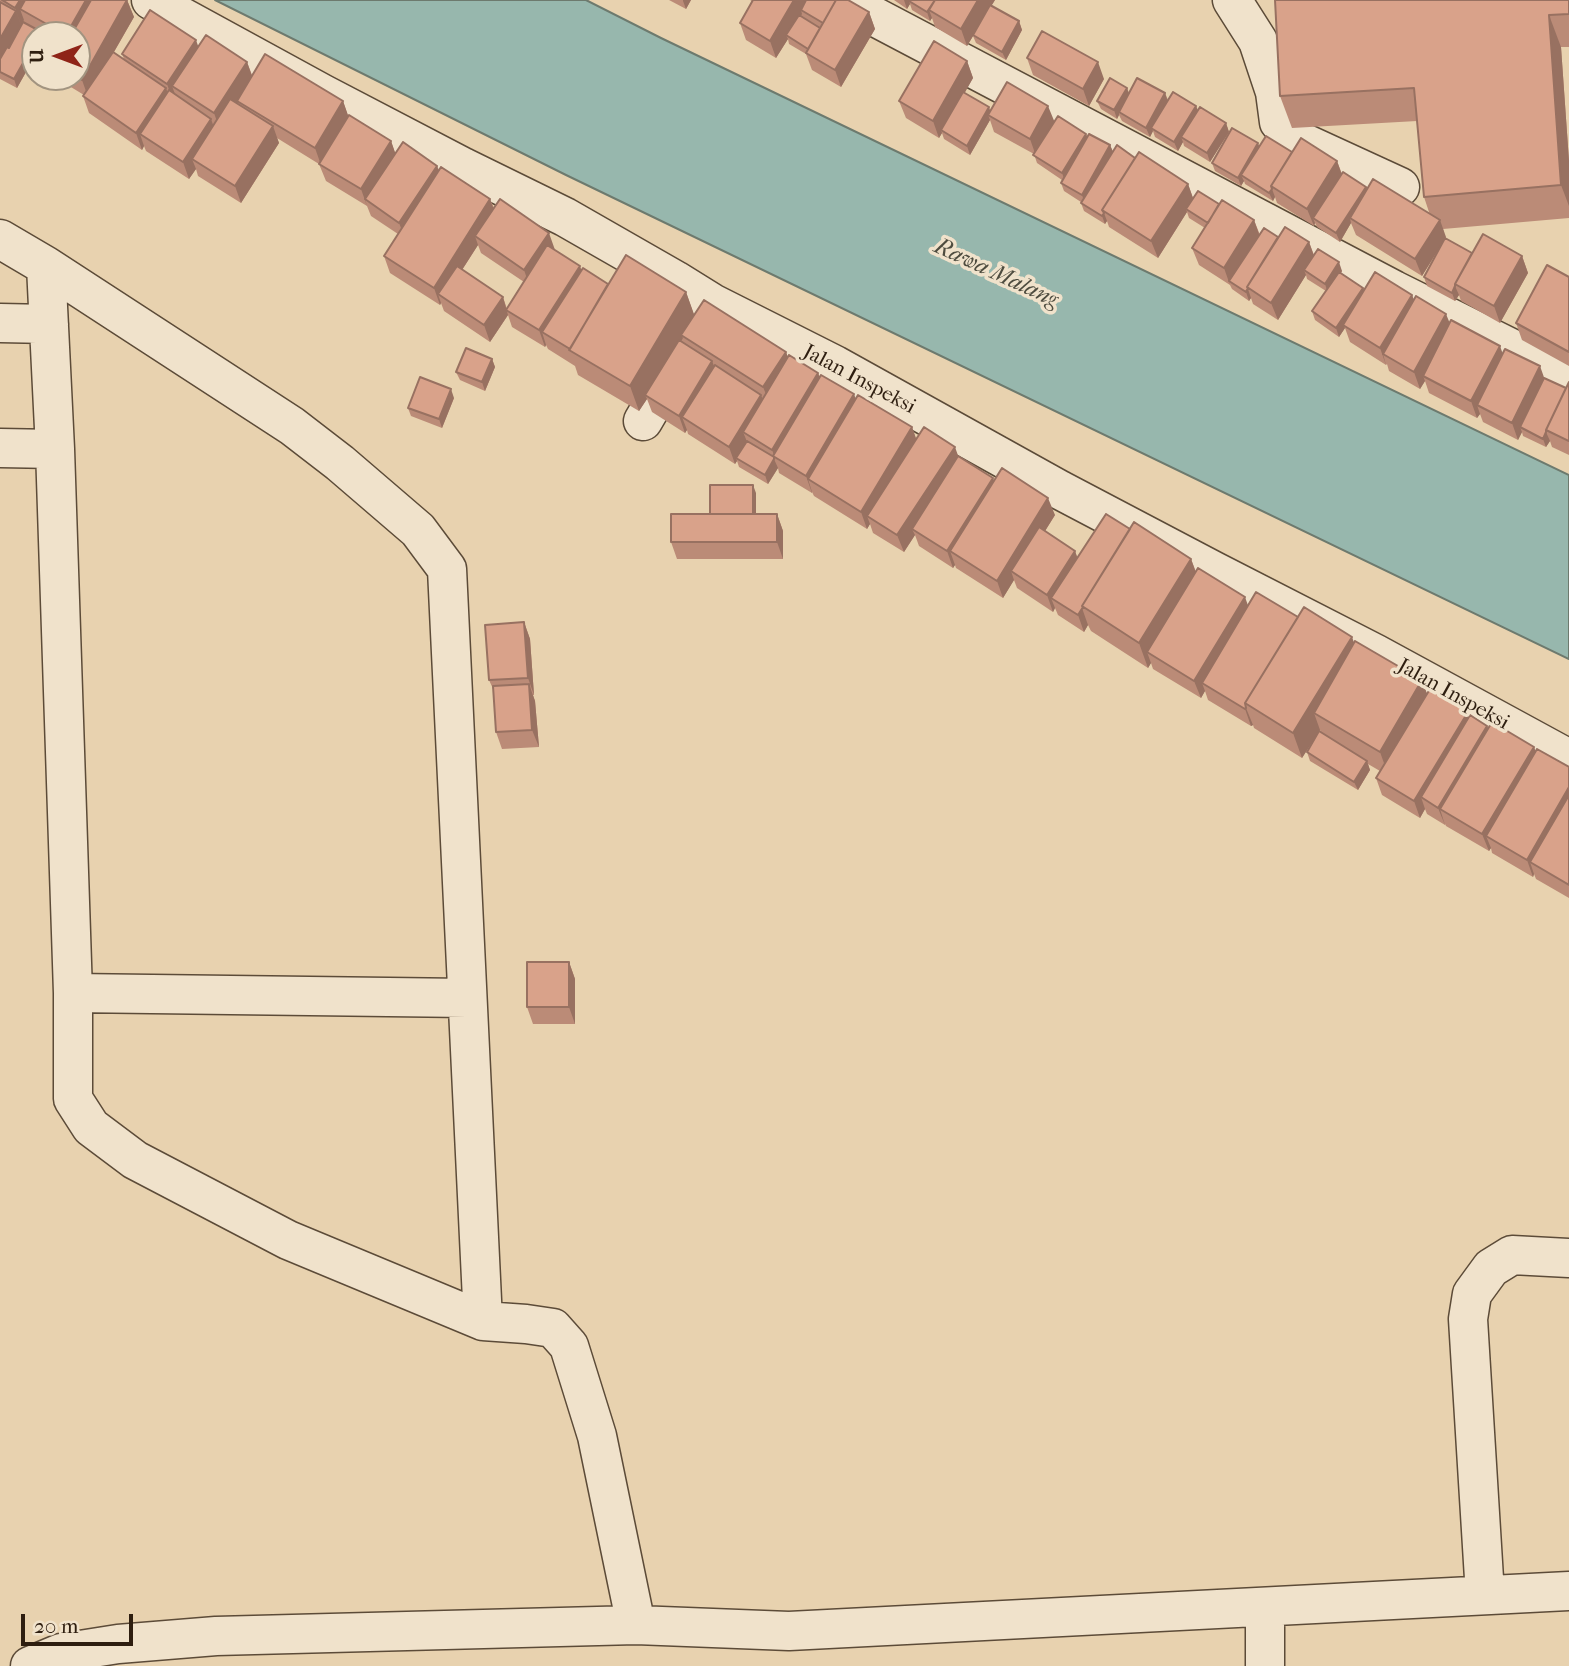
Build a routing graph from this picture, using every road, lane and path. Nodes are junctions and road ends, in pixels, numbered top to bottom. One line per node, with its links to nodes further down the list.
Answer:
1 (151, 0): 8 (street, Jalan Inspeksi)
2 (843, 0): 10 (street)
3 (1232, 0): 4 (street)
4 (1400, 187)
5 (0, 239): 6 (street)
6 (46, 267): 9 (street); 16 (street)
7 (0, 323): 9 (street)
8 (701, 323): 11 (street); 14 (street, Jalan Inspeksi)
9 (49, 324): 13 (street)
10 (1569, 377)
11 (643, 421)
12 (0, 448): 13 (street)
13 (55, 449): 15 (street)
14 (1569, 759)
15 (73, 993): 16 (street); 18 (street)
16 (467, 998): 18 (street)
17 (1569, 1258): 20 (street)
18 (483, 1321): 22 (street)
19 (1569, 1591): 20 (street)
20 (1485, 1595): 21 (street)
21 (1265, 1608): 22 (street); 24 (street)
22 (636, 1625): 23 (street)
23 (30, 1666)
24 (1265, 1666)

